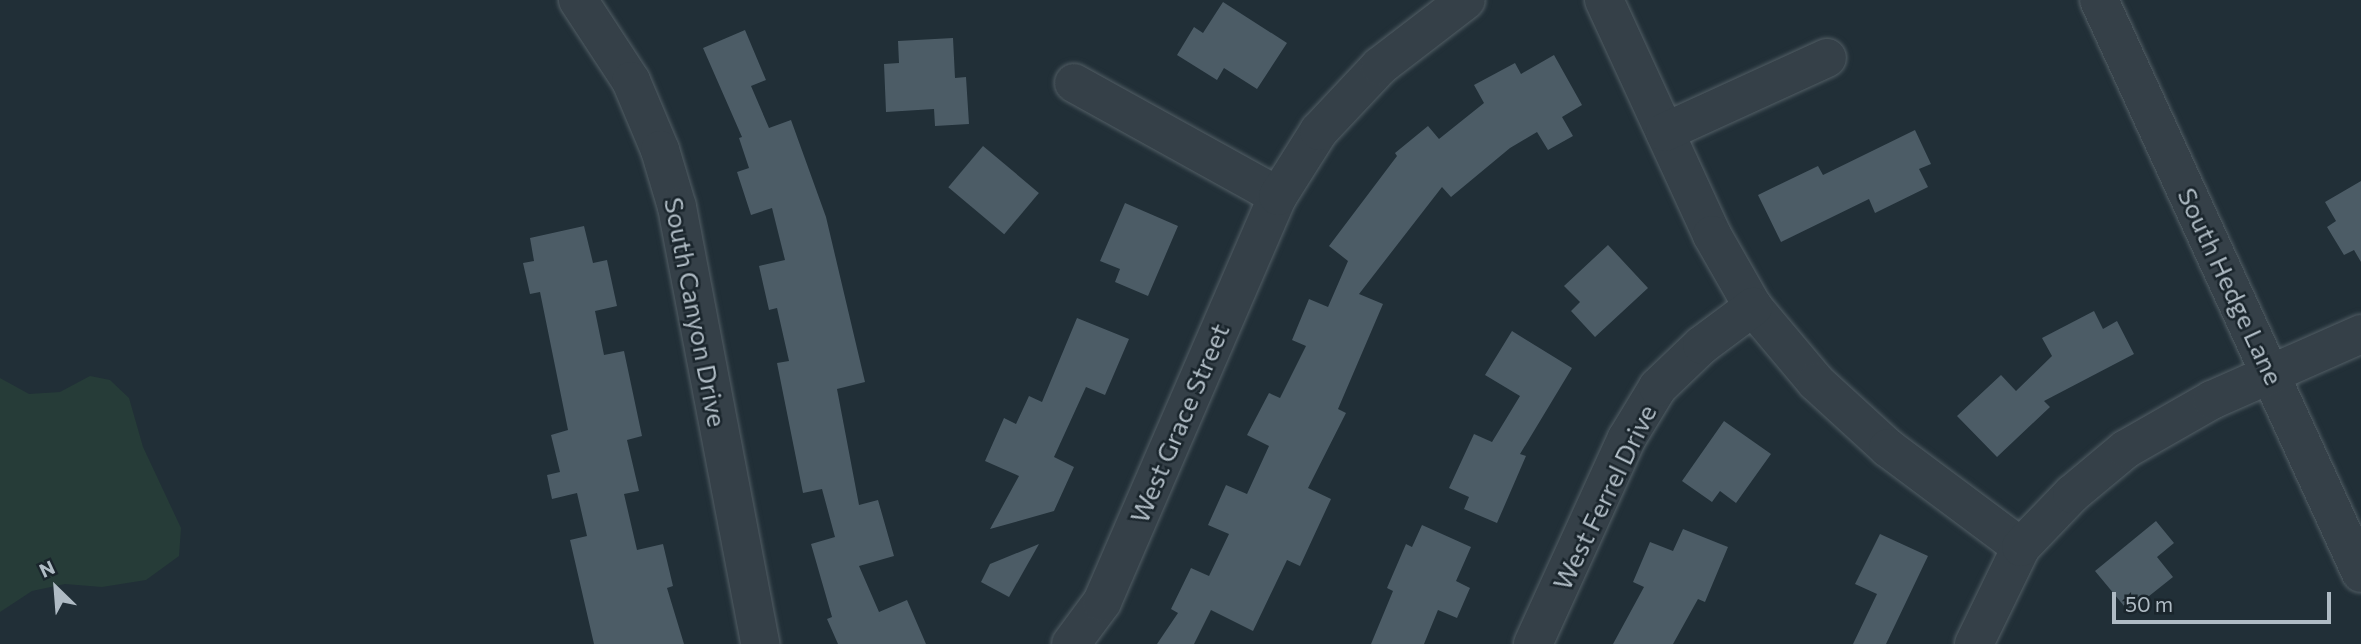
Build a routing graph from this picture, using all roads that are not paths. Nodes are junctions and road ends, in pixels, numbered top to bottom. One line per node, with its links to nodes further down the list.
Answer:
1 (578, 0): 14 (street, South Canyon Drive)
2 (1466, 0): 8 (street, West Grace Street)
3 (1604, 0): 7 (street)
4 (2099, 0): 11 (street, South Hedge Lane)
5 (1828, 58): 7 (street)
6 (1074, 83): 8 (street)
7 (1665, 132): 9 (street)
8 (1278, 196): 15 (street, West Grace Street)
9 (1753, 307): 12 (street); 16 (street, West Ferrel Drive)
10 (2361, 334): 11 (street)
11 (2272, 374): 12 (street); 13 (street, South Hedge Lane)
12 (2021, 547): 17 (street)
13 (2361, 572)
14 (761, 644)
15 (1071, 644)
16 (1533, 644)
17 (1974, 644)

